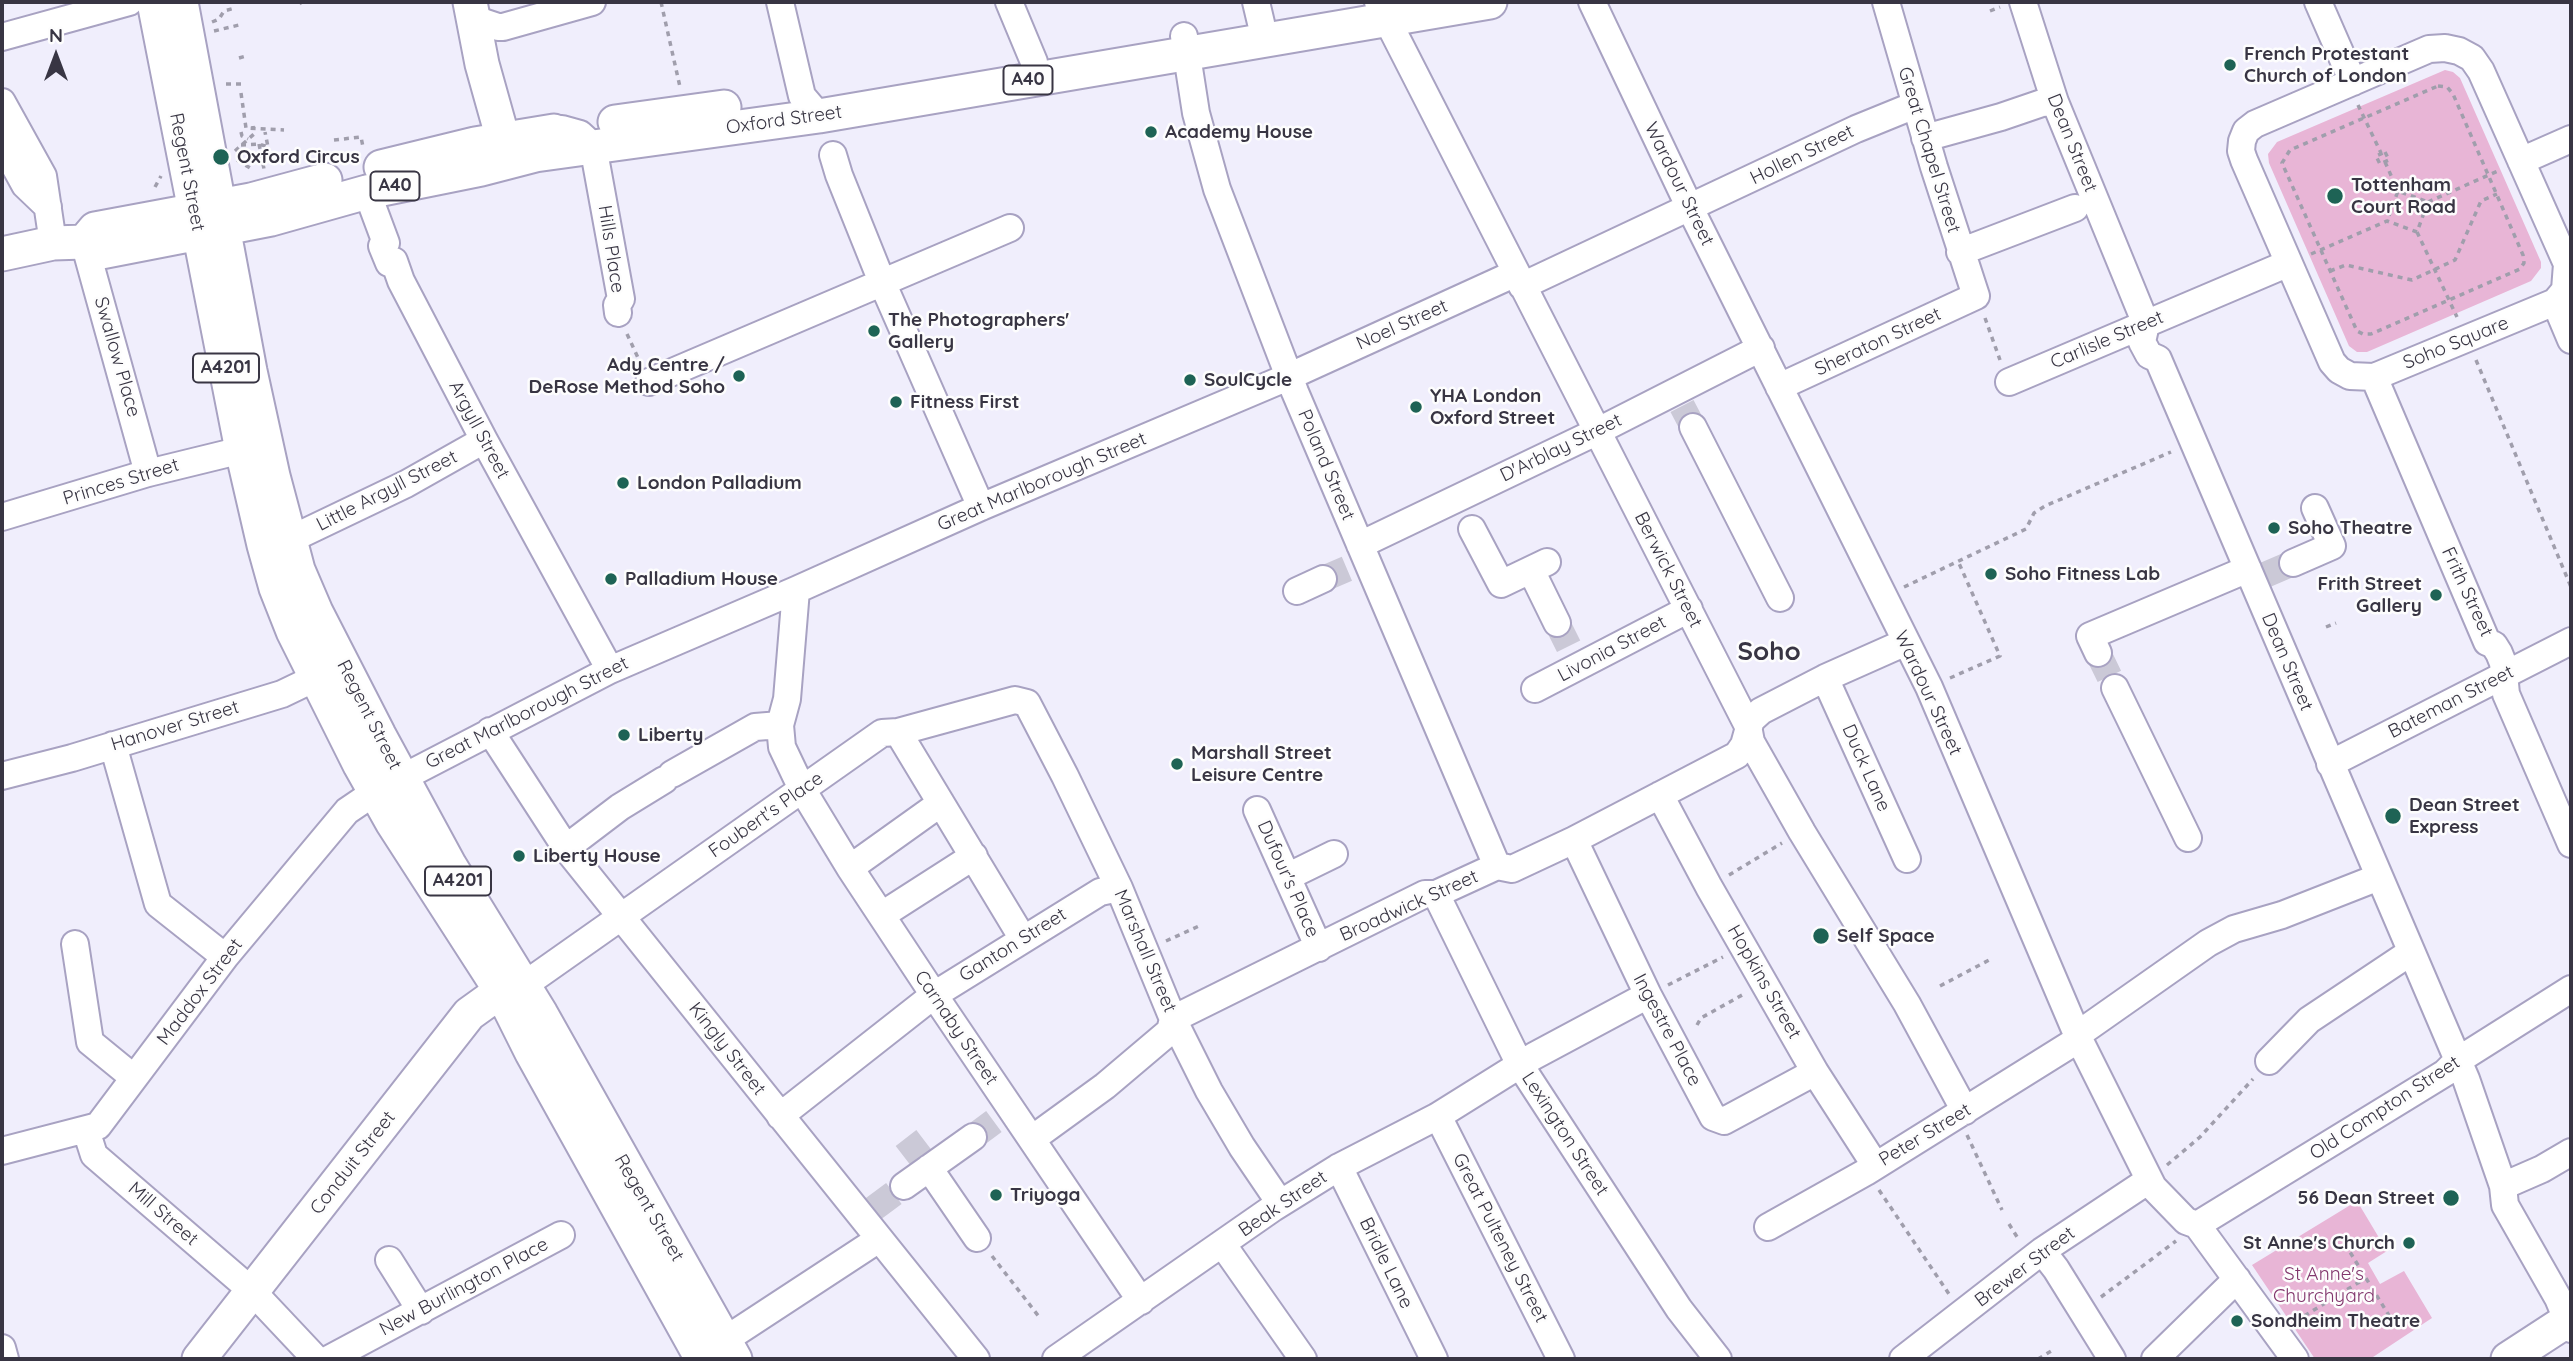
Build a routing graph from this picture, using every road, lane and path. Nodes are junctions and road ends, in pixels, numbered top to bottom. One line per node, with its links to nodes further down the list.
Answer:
1 (129, 2): 20 (street)
2 (154, 2): 65 (main road, Regent Street / A4201)
3 (181, 2): 65 (main road, Regent Street / A4201)
4 (592, 2): 15 (street)
5 (661, 2): 29 (path)
6 (780, 2): 32 (street)
7 (1009, 2): 24 (street)
8 (1490, 2): 13 (main road, Oxford Street / A40)
9 (1592, 2): 62 (street, Wardour Street)
10 (1886, 2): 33 (street, Great Chapel Street)
11 (2023, 2): 30 (street, Dean Street)
12 (2318, 2): 25 (street)
13 (1384, 6): 16 (main road, Oxford Street / A40); 21 (main road, Oxford Street / A40); 76 (street, Berwick Street)
14 (235, 8): 17 (path)
15 (472, 11): 42 (main road)
16 (1258, 12): 21 (main road, Oxford Street / A40)
17 (212, 22)
18 (239, 24): 19 (path)
19 (214, 31)
20 (2, 37)
21 (1185, 45): 24 (main road, Oxford Street / A40); 32 (main road, Oxford Street / A40); 86 (street, Poland Street)
22 (246, 56): 23 (path)
23 (239, 58)
24 (1034, 61): 32 (main road, Oxford Street / A40)
25 (2353, 82): 34 (path); 52 (street); 73 (street)
26 (226, 85): 27 (path)
27 (245, 85)
28 (241, 93): 37 (path)
29 (682, 96)
30 (2055, 102): 40 (street); 82 (street, Dean Street)
31 (2, 103): 63 (street, Swallow Place)
32 (810, 106): 36 (main road, Oxford Street / A40); 47 (main road, Oxford Street / A40)
33 (1907, 109): 40 (street, Great Chapel Street); 62 (street, Hollen Street)
34 (2364, 119): 56 (path); 58 (path); 70 (path)
35 (253, 126): 41 (path)
36 (562, 129): 42 (main road, Oxford Street / A40); 47 (street)
37 (284, 130)
38 (241, 132): 41 (path)
39 (265, 132): 45 (path)
40 (1925, 138): 71 (street, Great Chapel Street)
41 (249, 139): 48 (path)
42 (503, 139): 49 (main road); 65 (main road, Oxford Street / A40)
43 (2571, 139): 52 (street)
44 (2, 143): 63 (street)
45 (258, 144): 46 (path); 54 (path)
46 (234, 145)
47 (593, 146): 49 (main road, Oxford Street / A40); 81 (street, Hills Place)
48 (231, 154)
49 (535, 155): 59 (main road, Oxford Street / A40)
50 (833, 155): 77 (street)
51 (236, 160): 53 (path)
52 (2521, 161): 56 (path); 80 (street)
53 (250, 168)
54 (265, 172)
55 (162, 173): 57 (path)
56 (2488, 175): 60 (path); 61 (path)
57 (155, 187)
58 (2398, 191): 61 (path); 66 (path)
59 (367, 192): 65 (main road, Oxford Street / A40); 93 (street, Argyll Street)
60 (2497, 194): 74 (path); 79 (path)
61 (2428, 202): 68 (path)
62 (1689, 206): 76 (street, Noel Street); 85 (street, Wardour Street)
63 (48, 207): 69 (street, Swallow Place)
64 (2074, 208): 71 (street)
65 (209, 220): 69 (main road, Oxford Street / A40); 95 (main road, Regent Street / A4201); 101 (main road, Regent Street / A4201)
66 (2387, 221): 68 (path); 70 (path)
67 (1010, 228): 77 (street)
68 (2417, 232): 74 (path)
69 (69, 243): 72 (main road, Oxford Street / A40); 96 (street, Swallow Place)
70 (2320, 250): 73 (path); 75 (path)
71 (1960, 252): 78 (street, Great Chapel Street)
72 (2, 254)
73 (2289, 263): 82 (street, Carlisle Street); 87 (street)
74 (2435, 270): 75 (path); 79 (path)
75 (2330, 271): 79 (path)
76 (1519, 279): 86 (street, Noel Street); 92 (street, Berwick Street)
77 (882, 282): 88 (street); 97 (street)
78 (1976, 296): 89 (path); 90 (street, Sheraton Street)
79 (2449, 300)
80 (2555, 302): 83 (street, Soho Square); 84 (street)
81 (618, 313): 88 (path, Hills Place)
82 (2146, 324): 89 (street, Carlisle Street); 105 (street, Dean Street)
83 (2467, 339): 87 (street, Soho Square); 107 (path)
84 (2571, 340)
85 (1760, 348): 90 (street, Wardour Street); 91 (street, D'Arblay Street)
86 (1288, 377): 97 (street, Great Marlborough Street); 102 (street, Poland Street)
87 (2374, 377): 121 (street, Frith Street)
88 (649, 382)
89 (2009, 382)
90 (1779, 387): 117 (street, Wardour Street)
91 (1684, 408): 92 (street, D'Arblay Street); 111 (street)
92 (1596, 432): 99 (street, D'Arblay Street); 112 (street, Berwick Street)
93 (484, 440): 101 (street, Little Argyll Street); 119 (street, Argyll Street)
94 (2178, 448): 103 (path)
95 (242, 450): 96 (street, Princes Street); 120 (main road, Regent Street / A4201)
96 (148, 473): 100 (street, Princes Street)
97 (981, 507): 108 (street, Great Marlborough Street)
98 (2315, 508): 104 (street)
99 (1464, 513): 102 (street, D'Arblay Street); 113 (street)
100 (2, 517)
101 (289, 540): 120 (main road, Regent Street / A4201)
102 (1359, 557): 147 (street, Poland Street)
103 (1958, 561): 110 (path); 123 (path)
104 (2293, 563)
105 (2255, 575): 118 (street); 132 (street, Dean Street)
106 (1323, 579): 109 (street)
107 (2571, 587)
108 (796, 590): 119 (street, Great Marlborough Street); 130 (street)
109 (1297, 591)
110 (1897, 591)
111 (1780, 598)
112 (1689, 609): 125 (street, Livonia Street); 127 (street, Berwick Street)
113 (1557, 623)
114 (2336, 623): 115 (path)
115 (2326, 627)
116 (2571, 641): 121 (street, Bateman Street)
117 (1906, 642): 122 (street, Broadwick Street); 173 (street, Wardour Street)
118 (2094, 645)
119 (610, 670): 128 (street, Great Marlborough Street)
120 (329, 672): 131 (street, Hanover Street); 134 (main road, Regent Street / A4201)
121 (2504, 676): 132 (street, Bateman Street); 142 (street, Frith Street)
122 (1825, 678): 127 (street, Broadwick Street); 146 (street, Duck Lane)
123 (1943, 681)
124 (2115, 688): 140 (street)
125 (1535, 689)
126 (1015, 700): 129 (street, Foubert's Place); 152 (street, Marshall Street)
127 (1748, 726): 136 (street, Broadwick Street); 139 (street, Berwick Street)
128 (490, 731): 134 (street, Great Marlborough Street); 143 (street, Kingly Street)
129 (898, 733): 135 (street, Foubert's Place); 137 (street)
130 (781, 736): 135 (street, Carnaby Street); 143 (street)
131 (113, 745): 133 (street, Hanover Street); 163 (street)
132 (2330, 764): 150 (street, Dean Street)
133 (2, 776)
134 (388, 785): 163 (street, Maddox Street); 166 (main road, Regent Street / A4201)
135 (802, 789): 148 (street, Carnaby Street); 155 (street, Foubert's Place)
136 (1660, 795): 141 (street, Broadwick Street); 151 (street, Hopkins Street)
137 (941, 803): 145 (street); 148 (street)
138 (1257, 810): 149 (street, Dufour's Place)
139 (1802, 832): 151 (path); 179 (street, Berwick Street)
140 (2188, 838)
141 (1574, 840): 147 (street, Broadwick Street); 170 (street, Ingestre Place)
142 (2571, 844)
143 (566, 848): 155 (street, Kingly Street)
144 (1335, 853): 149 (street)
145 (974, 856): 154 (street); 157 (street)
146 (1907, 859)
147 (1497, 866): 153 (street, Broadwick Street)
148 (849, 868): 154 (street, Carnaby Street)
149 (1287, 877): 161 (street, Dufour's Place)
150 (2379, 877): 162 (street, Dean Street); 173 (street, Peter Street)
151 (1709, 887): 160 (street, Hopkins Street)
152 (1119, 888): 157 (street, Ganton Street); 171 (street, Marshall Street)
153 (1436, 894): 161 (street, Broadwick Street); 176 (street, Lexington Street)
154 (881, 915): 169 (street, Carnaby Street)
155 (622, 916): 166 (street, Foubert's Place); 180 (street, Kingly Street)
156 (1199, 926): 158 (path)
157 (1023, 939): 169 (street, Ganton Street)
158 (1167, 940)
159 (75, 944): 178 (street)
160 (1744, 947): 165 (street, Hopkins Street); 170 (path)
161 (1319, 948): 171 (street, Broadwick Street)
162 (2411, 952): 174 (street); 175 (street, Dean Street)
163 (225, 957): 178 (street, Maddox Street)
164 (1993, 958): 167 (path)
165 (1765, 982): 172 (path); 177 (street, Hopkins Street)
166 (519, 983): 206 (main road, Conduit Street); 217 (main road, Regent Street / A4201); 223 (main road, Regent Street / A4201)
167 (1940, 986)
168 (2571, 989): 175 (street, Old Compton Street)
169 (934, 995): 180 (street, Ganton Street); 184 (street, Carnaby Street)
170 (1648, 995): 176 (street, Beak Street); 177 (street, Ingestre Place)
171 (1173, 1019): 184 (street, Broadwick Street); 193 (street, Marshall Street)
172 (1697, 1025)
173 (2078, 1037): 179 (street, Peter Street); 190 (street, Wardour Street)
174 (2269, 1061): 190 (path)
175 (2457, 1061): 192 (street, Dean Street); 195 (street, Old Compton Street)
176 (1520, 1065): 181 (street, Beak Street); 228 (street, Lexington Street)
177 (1815, 1072): 189 (street, Hopkins Street)
178 (134, 1078): 182 (street, Maddox Street)
179 (1965, 1111): 189 (street, Peter Street); 194 (path)
180 (780, 1116): 198 (street, Kingly Street)
181 (1438, 1116): 187 (street, Beak Street); 227 (street, Great Pulteney Street)
182 (86, 1130): 185 (street, Maddox Street); 206 (street, Mill Street)
183 (973, 1137): 188 (street)
184 (1032, 1139): 208 (street, Carnaby Street)
185 (2, 1151)
186 (2571, 1152): 192 (street)
187 (1339, 1167): 193 (street, Beak Street); 226 (street, Bridle Lane)
188 (929, 1168): 191 (street); 199 (street)
189 (1876, 1176): 196 (street, Peter Street); 207 (path)
190 (2149, 1180): 195 (street, Wardour Street); 202 (street, Brewer Street)
191 (904, 1186)
192 (2503, 1186): 214 (street, Dean Street)
193 (1280, 1203): 201 (street, Beak Street)
194 (2002, 1210)
195 (2197, 1225): 205 (street, Wardour Street); 210 (path)
196 (1768, 1227)
197 (561, 1235): 209 (street, New Burlington Place)
198 (879, 1238): 217 (street); 224 (street, Kingly Street)
199 (978, 1238): 211 (path)
200 (2345, 1244): 204 (path)
201 (1223, 1245): 208 (street, Beak Street); 225 (street)
202 (2042, 1251): 210 (street); 229 (street, Brewer Street)
203 (389, 1260): 209 (street)
204 (2366, 1278): 212 (path); 213 (path)
205 (2237, 1279): 232 (street); 233 (street, Wardour Street)
206 (252, 1291): 220 (main road, Conduit Street); 221 (street, Mill Street)
207 (1949, 1295)
208 (1141, 1301): 218 (street, Beak Street)
209 (421, 1311): 222 (street, New Burlington Place)
210 (2082, 1311): 231 (street)
211 (1040, 1318)
212 (2299, 1320)
213 (2393, 1322)
214 (2570, 1323): 234 (main road)
215 (2, 1348): 219 (street)
216 (2053, 1350): 230 (path)
217 (735, 1353)
218 (1061, 1358)
219 (5, 1359)
220 (199, 1359)
221 (316, 1359)
222 (329, 1359)
223 (702, 1359)
224 (976, 1359)
225 (1303, 1359)
226 (1434, 1359)
227 (1561, 1359)
228 (1718, 1359)
229 (1903, 1359)
230 (2038, 1359)
231 (2112, 1359)
232 (2155, 1359)
233 (2295, 1359)
234 (2508, 1359)

